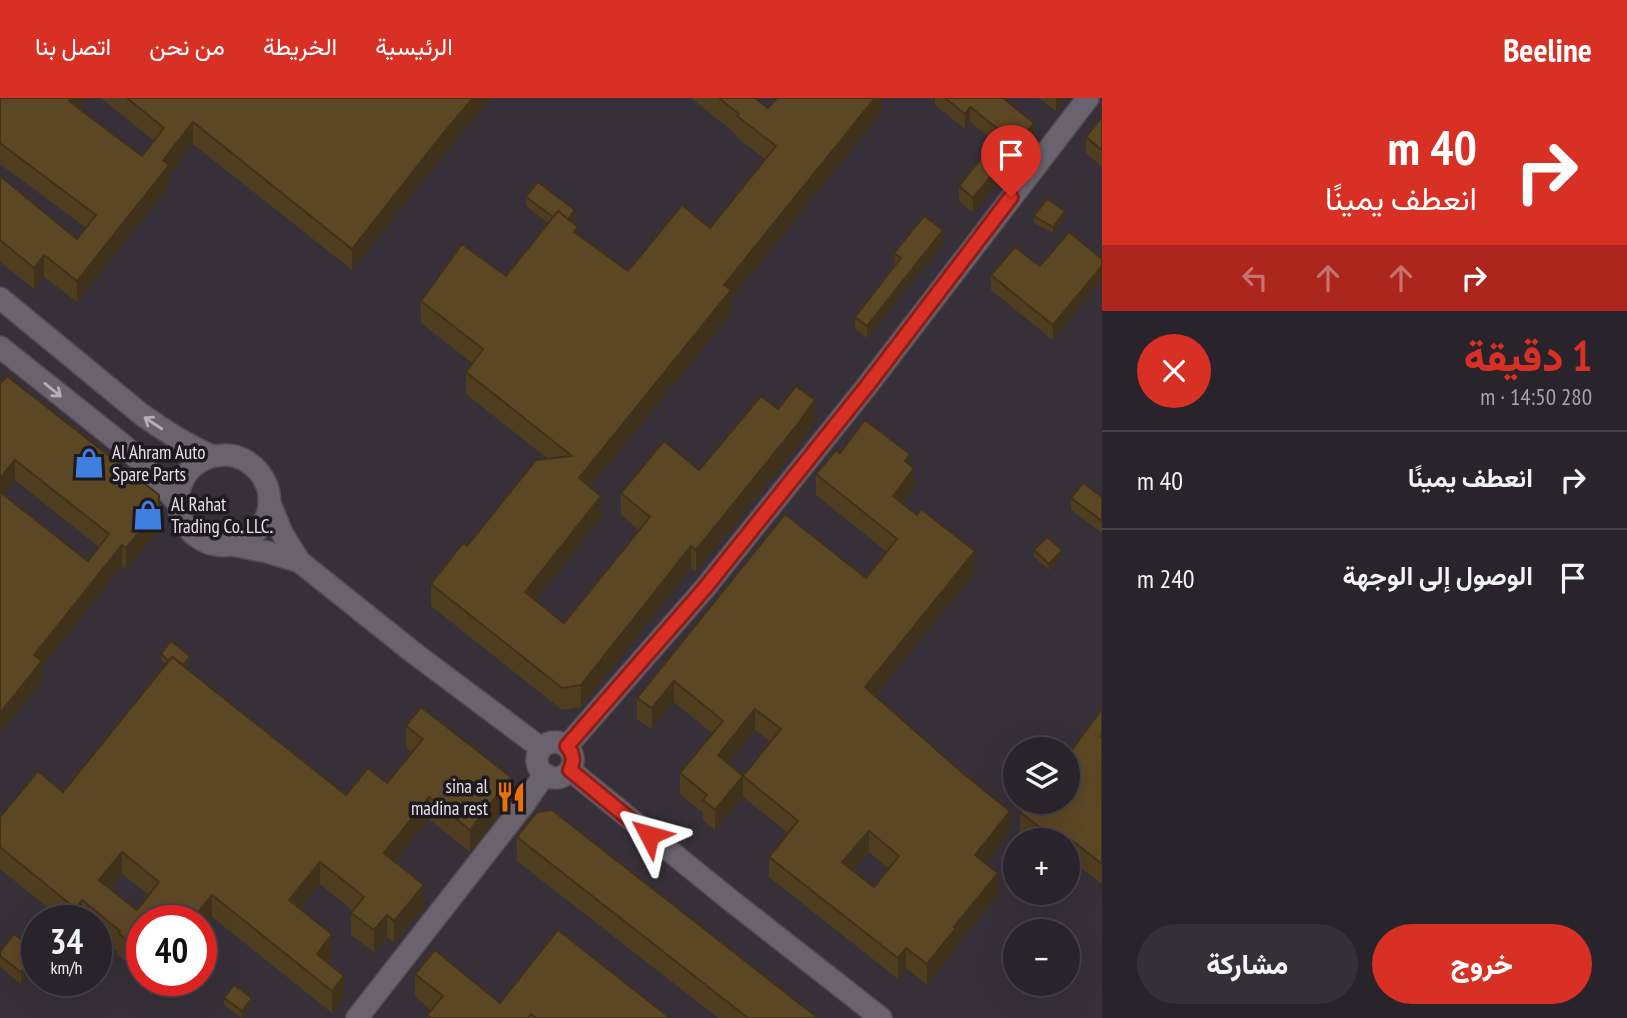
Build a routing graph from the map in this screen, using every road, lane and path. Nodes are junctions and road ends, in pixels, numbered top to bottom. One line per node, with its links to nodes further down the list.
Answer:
1 (1088, 98): 9 (street)
2 (0, 298): 4 (street, one-way to 2)
3 (0, 347): 6 (street, one-way to 6)
4 (213, 456): 5 (street); 6 (street)
5 (269, 501): 7 (street); 8 (street)
6 (177, 503): 7 (street)
7 (232, 545): 8 (street)
8 (300, 562): 10 (street)
9 (567, 746): 10 (street); 11 (street)
10 (541, 748): 12 (street)
11 (570, 770): 12 (street); 14 (street)
12 (545, 774): 13 (street)
13 (357, 1018)
14 (881, 1018)

